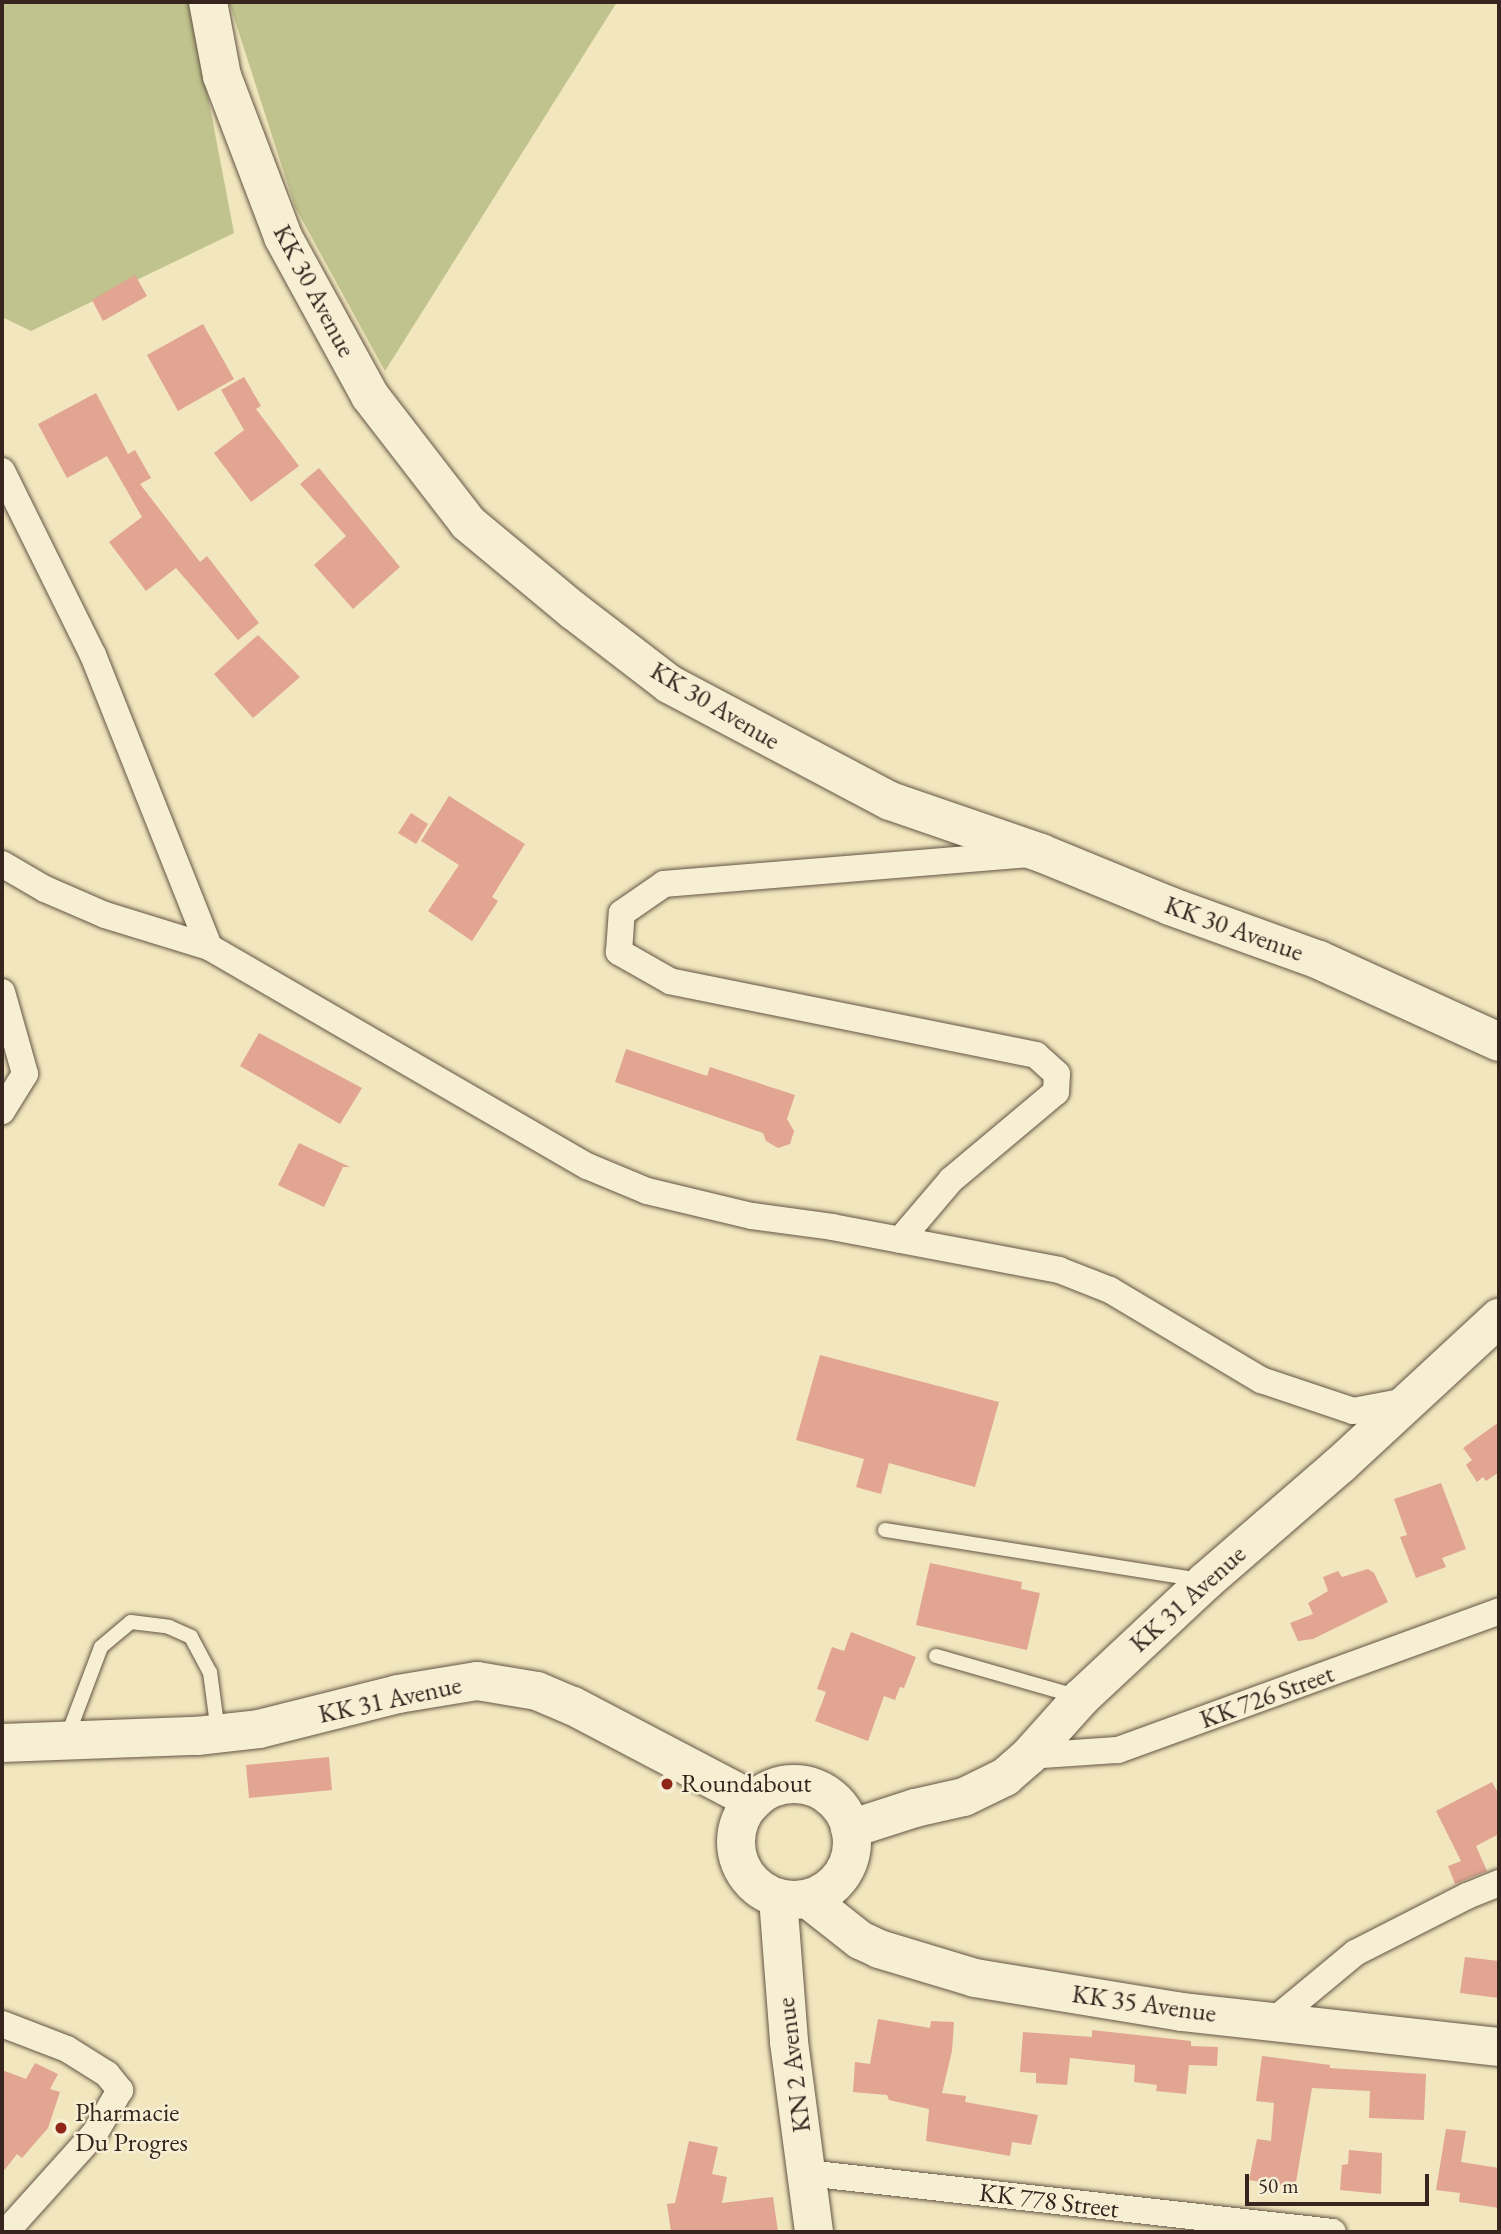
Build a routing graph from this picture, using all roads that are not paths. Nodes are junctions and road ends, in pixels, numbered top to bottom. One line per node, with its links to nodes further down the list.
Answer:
1 (208, 2): 3 (main road, KK 30 Avenue)
2 (2, 471): 5 (street)
3 (1041, 853): 7 (main road, KK 30 Avenue); 9 (street)
4 (2, 864): 5 (street)
5 (209, 947): 9 (street)
6 (2, 992): 8 (street)
7 (1499, 1042)
8 (2, 1111)
9 (900, 1240): 11 (street)
10 (1499, 1318): 11 (main road, KK 31 Avenue)
11 (1412, 1400): 13 (main road, KK 31 Avenue)
12 (885, 1530): 13 (lane)
13 (1206, 1581): 16 (main road, KK 31 Avenue)
14 (1499, 1611): 20 (street, KK 726 Street)
15 (936, 1656): 16 (lane)
16 (1081, 1698): 20 (main road, KK 31 Avenue)
17 (218, 1734): 18 (main road, KK 31 Avenue); 18 (lane); 21 (main road, KK 31 Avenue)
18 (65, 1741): 19 (main road, KK 31 Avenue)
19 (2, 1743)
20 (1029, 1756): 22 (main road, KK 31 Avenue)
21 (754, 1801): 22 (main road); 24 (main road)
22 (850, 1829): 24 (main road)
23 (1499, 1883): 25 (street)
24 (793, 1898): 25 (main road, KK 35 Avenue); 28 (main road, KN 2 Avenue)
25 (1272, 2022): 27 (main road, KK 35 Avenue)
26 (2, 2024): 29 (street)
27 (1499, 2047)
28 (807, 2173): 30 (main road, KN 2 Avenue); 31 (street, KK 778 Street)
29 (6, 2232)
30 (814, 2232)
31 (1333, 2232)

